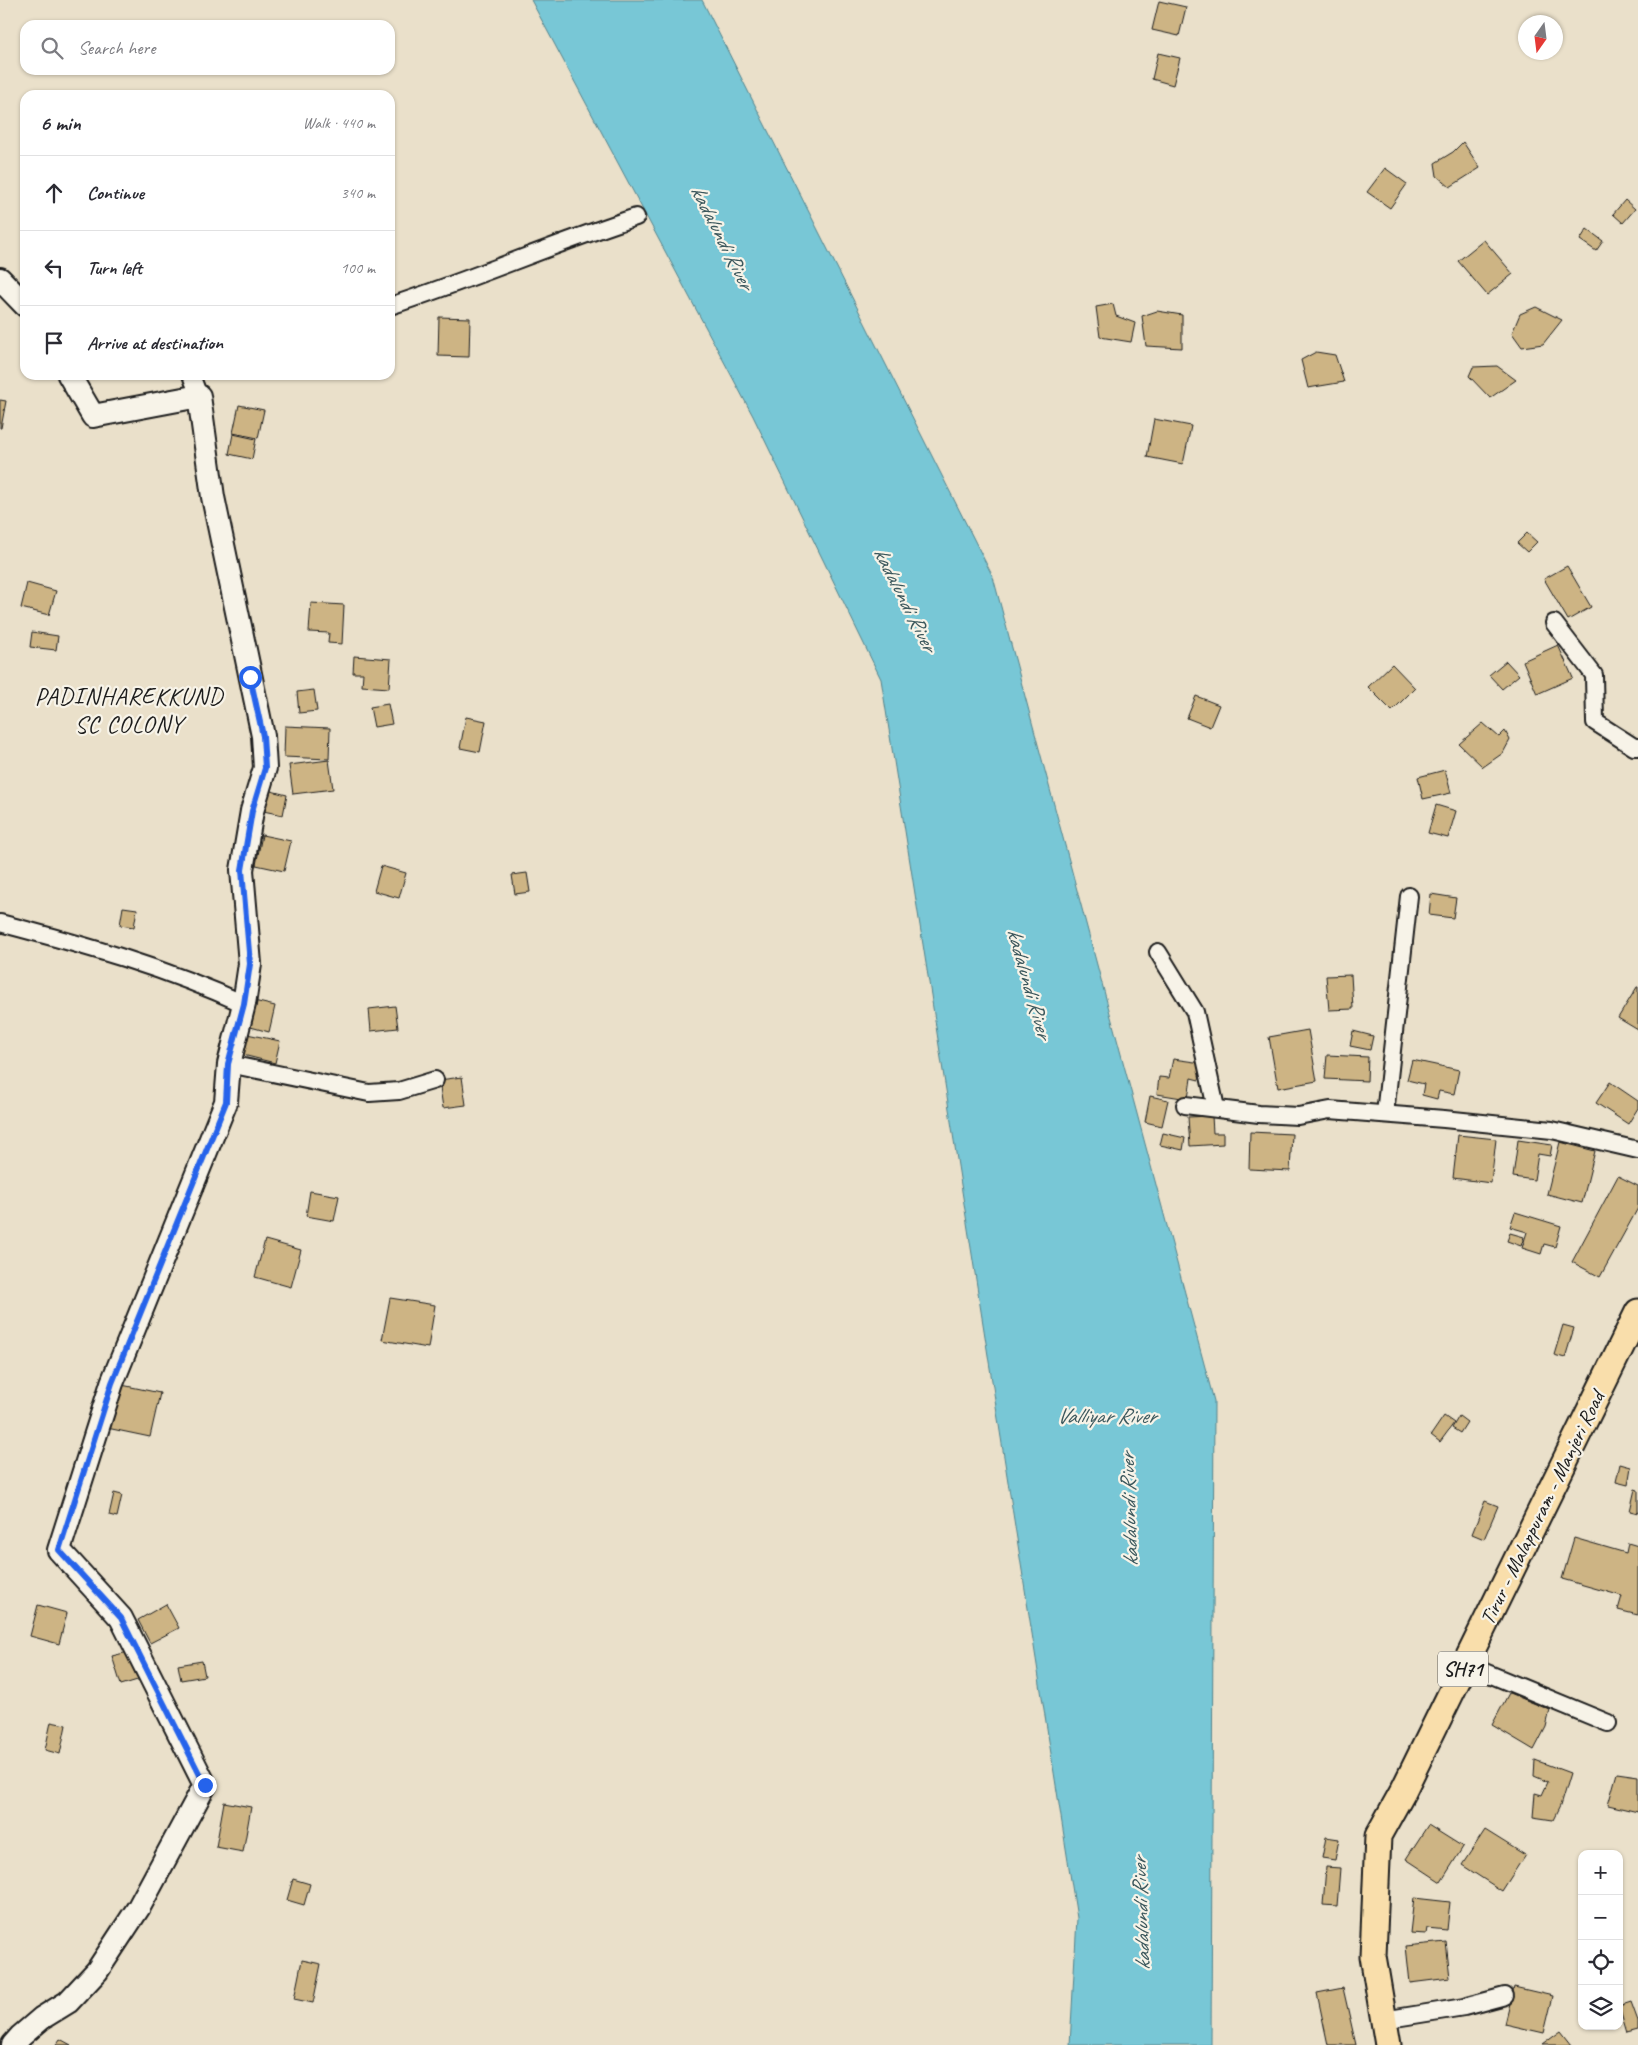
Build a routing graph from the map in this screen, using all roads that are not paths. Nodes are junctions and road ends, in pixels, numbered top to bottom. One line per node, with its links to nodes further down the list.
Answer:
1 (636, 217): 4 (street)
2 (0, 279): 3 (main road)
3 (20, 300)
4 (395, 304)
5 (71, 380): 7 (main road)
6 (194, 380): 7 (street)
7 (199, 396): 13 (main road)
8 (1554, 623): 9 (street)
9 (1638, 747)
10 (1409, 896): 18 (street)
11 (0, 923): 13 (street)
12 (1158, 952): 17 (street)
13 (244, 1004): 14 (main road)
14 (228, 1064): 15 (street); 25 (main road)
15 (435, 1080)
16 (1185, 1104): 17 (street)
17 (1216, 1108): 18 (street)
18 (1385, 1114): 19 (street)
19 (1638, 1150)
20 (1638, 1312): 21 (main road, Tirur - Malappuram - Manjeri Road / SH71)
21 (1465, 1664): 22 (street); 24 (main road, Tirur - Malappuram - Manjeri Road / SH71)
22 (1608, 1724)
23 (1505, 1996): 24 (street)
24 (1384, 2020): 26 (main road, Tirur - Malappuram - Manjeri Road / SH71)
25 (13, 2045)
26 (1388, 2045)

